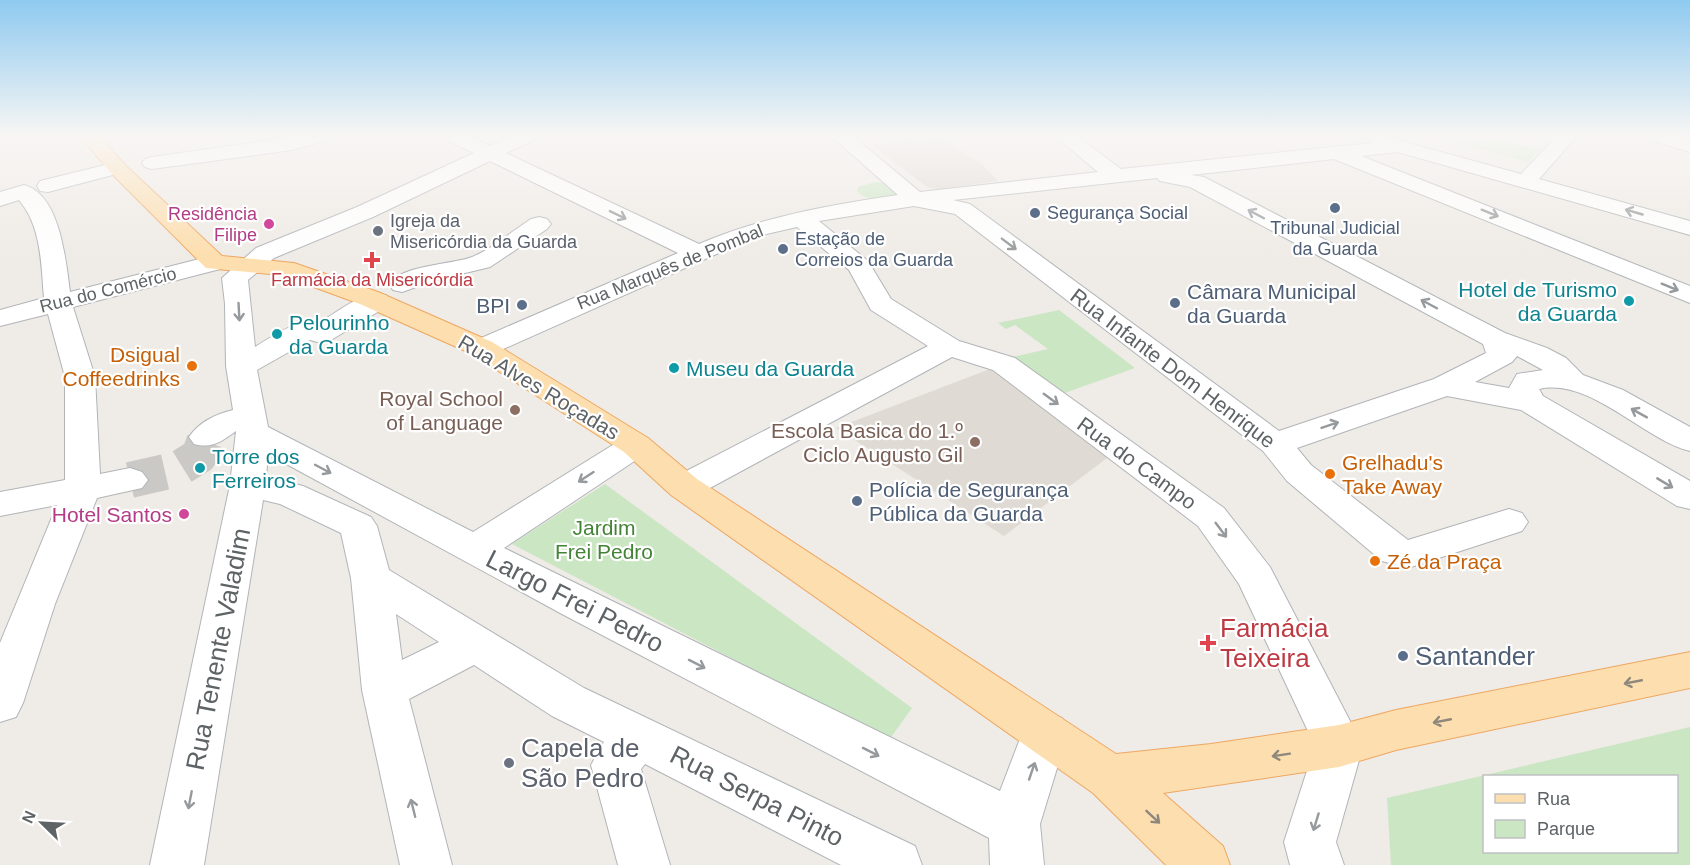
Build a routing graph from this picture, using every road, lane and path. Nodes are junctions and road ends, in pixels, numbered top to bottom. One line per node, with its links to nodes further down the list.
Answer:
1 (85, 176): 16 (street)
2 (126, 176): 25 (main road)
3 (440, 176): 26 (street)
4 (538, 176): 24 (street, one-way to 24)
5 (864, 176): 13 (street)
6 (1132, 176): 12 (street)
7 (1164, 176): 14 (street)
8 (1206, 176): 14 (street)
9 (1396, 176): 28 (street, one-way to 28)
10 (1505, 176): 15 (street)
11 (1529, 176): 15 (street)
12 (1119, 178): 19 (street)
13 (866, 180): 18 (street); 20 (street)
14 (1196, 182): 32 (street, one-way to 14)
15 (1524, 182): 23 (street, one-way to 15)
16 (48, 186)
17 (7, 197): 29 (street)
18 (917, 200): 19 (street, Rua Infante Dom Henrique); 20 (street, Rua Marquês de Pombal)
19 (966, 202): 42 (street, Rua Infante Dom Henrique, one-way to 42)
20 (833, 211): 21 (street, Rua Marquês de Pombal)
21 (802, 219): 24 (street, Rua Marquês de Pombal); 33 (street, Rua do Campo)
22 (539, 224): 27 (street)
23 (1690, 228)
24 (698, 253): 34 (street, Rua Marquês de Pombal)
25 (215, 263): 26 (main road, Rua Alves Roçadas); 29 (street, Rua do Comércio)
26 (250, 264): 30 (main road, Rua Alves Roçadas); 35 (street, Rua Tenente Valadim, one-way to 35)
27 (402, 284)
28 (1690, 295)
29 (58, 301): 31 (street, Rua do Comércio); 46 (street)
30 (376, 301): 34 (main road, Rua Alves Roçadas); 35 (street)
31 (0, 318)
32 (1495, 339): 36 (street); 37 (street)
33 (949, 347): 47 (street); 59 (street, Rua do Campo, one-way to 59)
34 (482, 348): 43 (main road, Rua Alves Roçadas)
35 (241, 366): 39 (street, Rua Tenente Valadim)
36 (1571, 380): 38 (street); 41 (street, one-way to 36)
37 (1445, 386): 38 (street); 42 (street, one-way to 37)
38 (1531, 402): 48 (street, one-way to 48)
39 (252, 424): 40 (street); 45 (street, Rua Tenente Valadim); 51 (street, one-way to 51)
40 (206, 437)
41 (1690, 441)
42 (1275, 444): 50 (street, Rua Infante Dom Henrique)
43 (636, 445): 47 (main road); 51 (street, Largo Frei Pedro, one-way to 51)
44 (130, 480): 46 (street)
45 (248, 485): 52 (street); 62 (street, Rua Tenente Valadim, one-way to 62)
46 (83, 487): 49 (street); 56 (street)
47 (684, 487): 57 (main road)
48 (1690, 497)
49 (0, 504)
50 (1509, 522)
51 (474, 549): 61 (street, Largo Frei Pedro, one-way to 61)
52 (371, 578): 53 (street, Rua Serpa Pinto); 55 (street)
53 (475, 644): 55 (street); 58 (street, Rua Serpa Pinto)
54 (1690, 670): 59 (main road, one-way to 59)
55 (384, 690): 63 (street, one-way to 55)
56 (0, 703)
57 (1045, 732): 60 (main road); 61 (street, Largo Frei Pedro, one-way to 57)
58 (638, 736): 64 (street); 65 (street, Rua Serpa Pinto)
59 (1339, 746): 60 (main road, one-way to 60); 67 (street, one-way to 67)
60 (1110, 777): 66 (main road, one-way to 66)
61 (1016, 844)
62 (177, 865)
63 (426, 865)
64 (644, 865)
65 (896, 865)
66 (1204, 865)
67 (1317, 865)

